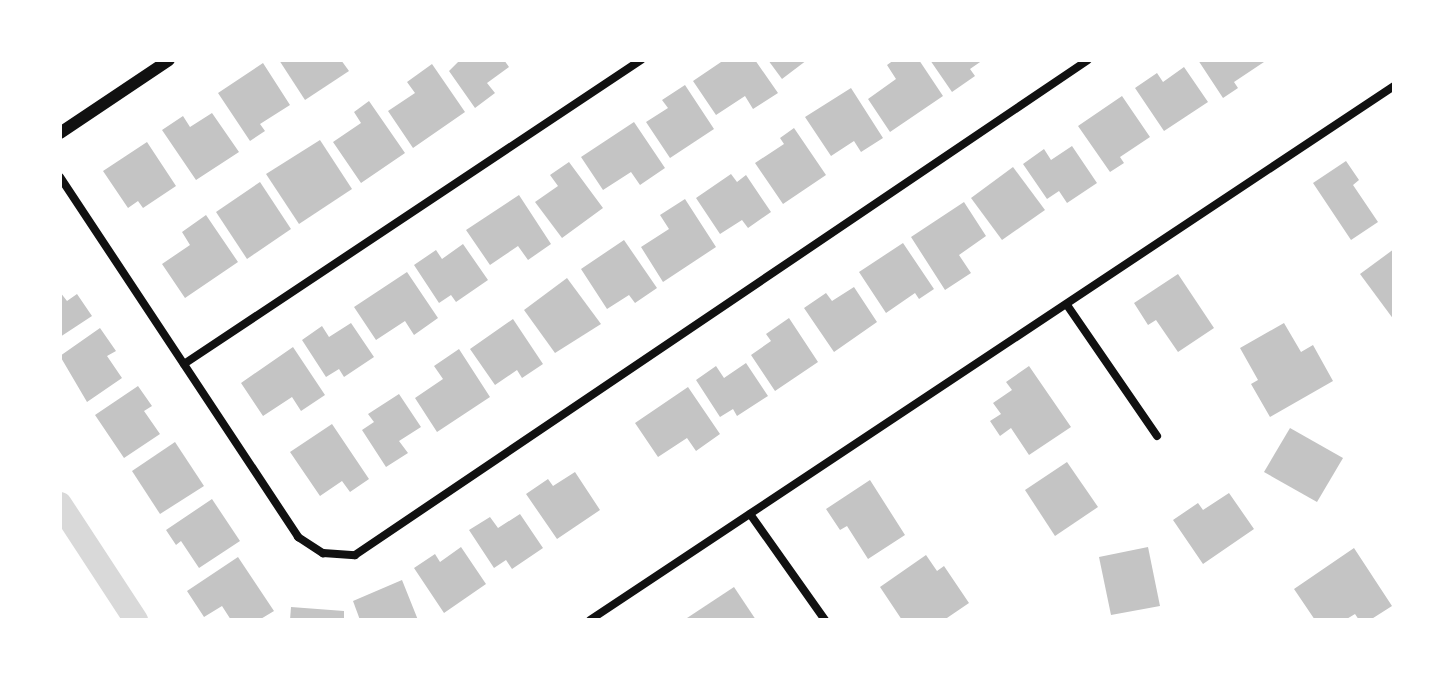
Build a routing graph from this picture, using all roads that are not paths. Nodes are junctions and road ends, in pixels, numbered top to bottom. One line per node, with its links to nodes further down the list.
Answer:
1 (169, 60): 6 (street)
2 (641, 60): 9 (street)
3 (1088, 60): 9 (street)
4 (1391, 88): 5 (street); 8 (street)
5 (1394, 100)
6 (60, 133)
7 (60, 177): 9 (street)
8 (1067, 305): 10 (street); 11 (street)
9 (184, 364)
10 (1157, 436)
11 (750, 514): 12 (street); 13 (street)
12 (590, 620)
13 (825, 620)

